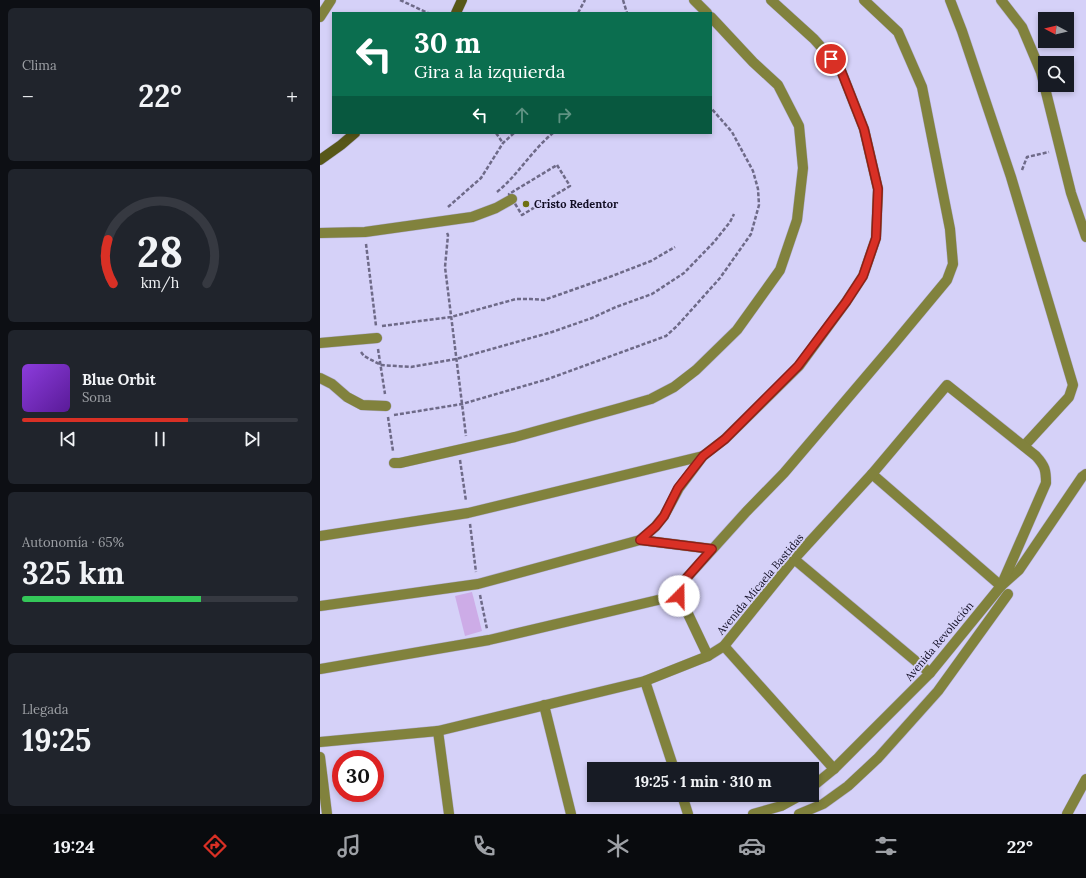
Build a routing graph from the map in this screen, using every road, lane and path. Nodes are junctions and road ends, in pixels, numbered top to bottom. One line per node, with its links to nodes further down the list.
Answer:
1 (331, 0): 16 (street)
2 (400, 0): 11 (path)
3 (462, 0): 12 (street)
4 (585, 0): 13 (path)
5 (623, 0): 14 (path)
6 (694, 0): 15 (street)
7 (772, 0): 46 (street)
8 (864, 0): 53 (street)
9 (950, 0): 26 (street)
10 (1001, 0): 24 (street)
11 (426, 12)
12 (456, 12)
13 (579, 12)
14 (627, 12)
15 (706, 12)
16 (320, 17)
17 (712, 18): 45 (street)
18 (712, 109): 41 (path)
19 (354, 134): 25 (street)
20 (497, 134): 23 (path)
21 (513, 134): 23 (path)
22 (549, 134): 27 (path)
23 (503, 143): 30 (path)
24 (1060, 150): 26 (path); 32 (street)
25 (320, 160)
26 (1011, 177): 44 (street)
27 (493, 194)
28 (512, 200): 28 (path); 30 (street)
29 (734, 214): 39 (path)
30 (436, 222): 31 (street); 34 (path)
31 (320, 233)
32 (1086, 237)
33 (675, 247): 34 (path)
34 (451, 317): 35 (path); 39 (path)
35 (376, 327)
36 (377, 338): 37 (street)
37 (353, 340): 38 (street); 39 (path)
38 (320, 343)
39 (456, 359): 41 (path)
40 (320, 378): 42 (street)
41 (462, 404): 43 (path); 45 (path)
42 (386, 406)
43 (388, 416)
44 (1024, 446): 48 (street, Avenida Micaela Bastidas); 56 (street, Avenida Revolución)
45 (459, 449): 47 (street); 50 (path)
46 (703, 456): 50 (street); 52 (street)
47 (394, 463)
48 (872, 474): 54 (street, Avenida Micaela Bastidas); 56 (street)
49 (1086, 474): 56 (street)
50 (468, 513): 51 (street); 55 (path)
51 (320, 536)
52 (640, 540): 53 (street); 55 (street)
53 (712, 549): 58 (street)
54 (794, 559): 61 (street, Avenida Micaela Bastidas); 64 (street)
55 (478, 584): 59 (street); 60 (path)
56 (1001, 586): 64 (street, Avenida Revolución)
57 (1008, 594): 81 (street)
58 (679, 596): 60 (street); 62 (street)
59 (320, 606)
60 (489, 640): 63 (street)
61 (724, 646): 62 (street, Avenida Micaela Bastidas); 71 (street)
62 (708, 656): 65 (street, Avenida Micaela Bastidas)
63 (320, 669)
64 (930, 674): 71 (street, Avenida Revolución)
65 (645, 681): 66 (street, Avenida Micaela Bastidas); 70 (street)
66 (544, 704): 67 (street, Avenida Micaela Bastidas); 78 (street)
67 (438, 731): 68 (street, Avenida Micaela Bastidas); 77 (street)
68 (320, 742)
69 (320, 757): 76 (street)
70 (672, 762)
71 (834, 769): 73 (street, Avenida Revolución)
72 (1086, 779): 82 (street)
73 (819, 781)
74 (684, 802): 79 (street)
75 (788, 802): 80 (street)
76 (327, 814)
77 (449, 814)
78 (571, 814)
79 (688, 814)
80 (753, 814)
81 (799, 814)
82 (1067, 814)

